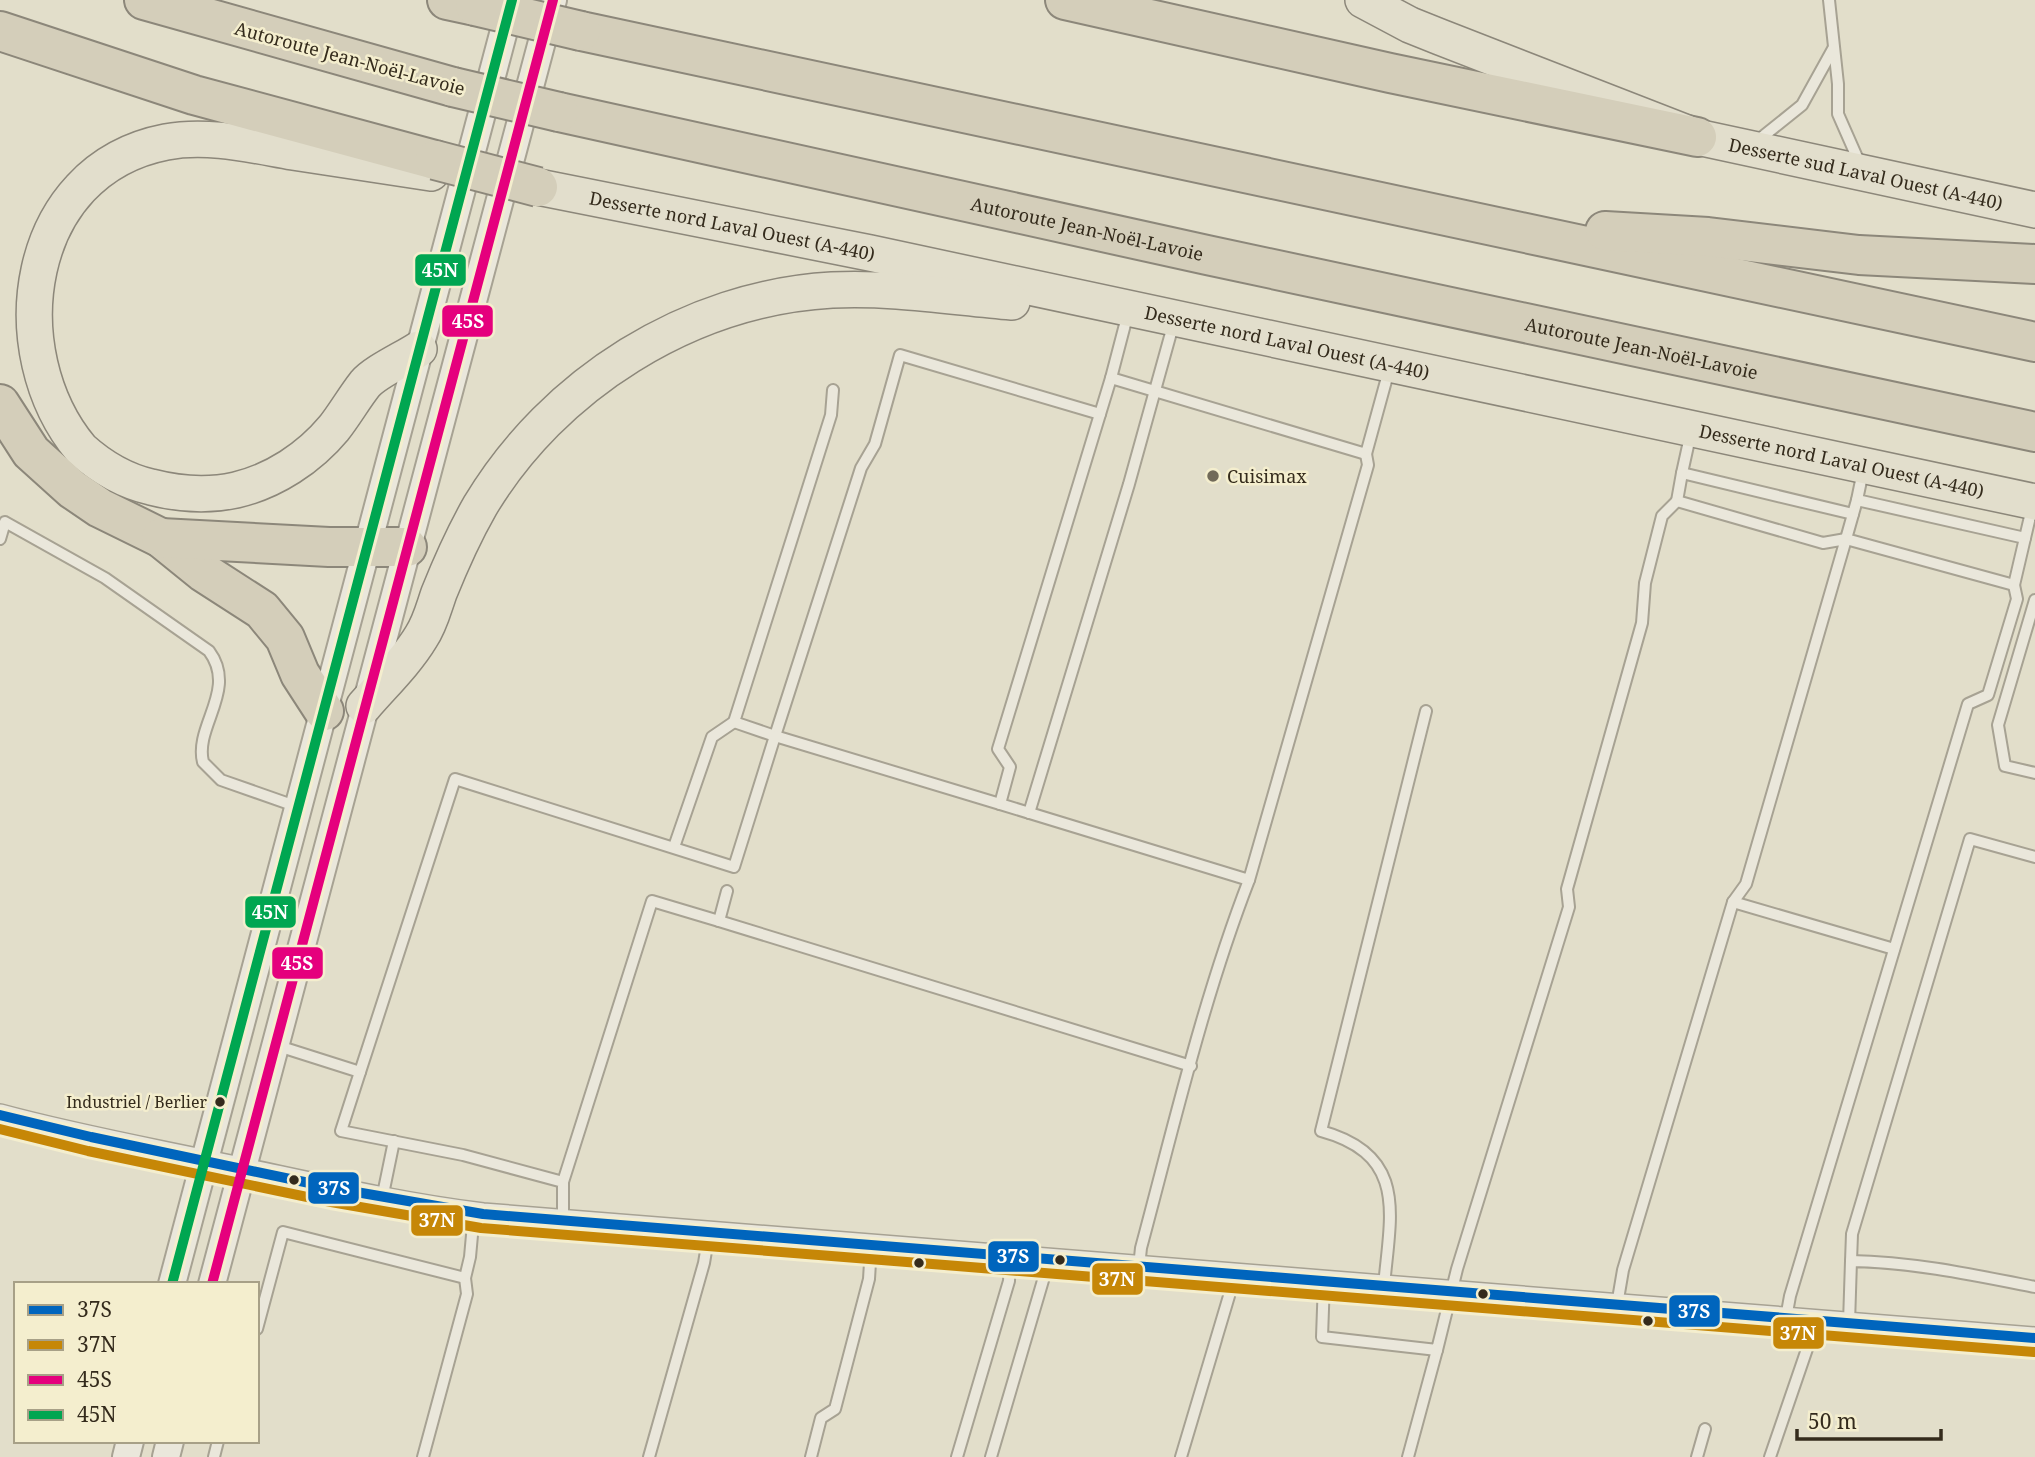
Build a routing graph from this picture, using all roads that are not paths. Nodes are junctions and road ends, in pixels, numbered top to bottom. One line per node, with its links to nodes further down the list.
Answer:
1 (144, 0): 28 (highway, Autoroute Jean-Noël-Lavoie, bridge)
2 (512, 0): 20 (street)
3 (553, 0): 41 (street)
4 (1065, 0): 10 (highway)
5 (1363, 0): 10 (main road, Desserte sud Laval Ouest (A-440))
6 (1829, 0): 9 (lane)
7 (461, 3): 16 (highway, bridge)
8 (0, 31): 12 (highway)
9 (1833, 49): 11 (lane); 13 (lane)
10 (1697, 137): 11 (main road, Desserte sud Laval Ouest (A-440))
11 (1747, 148): 13 (main road, Desserte sud Laval Ouest (A-440))
12 (433, 167): 14 (highway, bridge); 20 (main road)
13 (1864, 173): 15 (main road, Desserte sud Laval Ouest (A-440))
14 (538, 187): 18 (main road, Desserte nord Laval Ouest (A-440))
15 (2035, 210)
16 (1473, 222): 17 (highway); 19 (highway)
17 (2035, 264)
18 (1146, 313): 21 (main road, Desserte nord Laval Ouest (A-440)); 22 (lane); 24 (lane); 44 (main road)
19 (2035, 342)
20 (419, 349): 40 (street)
21 (1391, 364): 27 (main road, Desserte nord Laval Ouest (A-440)); 29 (lane)
22 (1111, 378): 24 (lane); 26 (lane)
23 (833, 390): 47 (lane)
24 (1155, 392): 29 (lane); 52 (lane)
25 (0, 404): 36 (highway)
26 (1100, 414): 48 (lane); 50 (lane)
27 (1692, 428): 30 (main road, Desserte nord Laval Ouest (A-440)); 31 (lane)
28 (2035, 432)
29 (1366, 454): 55 (lane)
30 (1864, 466): 32 (lane); 34 (main road, Desserte nord Laval Ouest (A-440))
31 (1682, 473): 33 (lane); 35 (lane)
32 (1857, 500): 35 (lane); 37 (lane)
33 (1677, 501): 39 (lane); 84 (lane)
34 (2035, 502): 37 (lane)
35 (1853, 514): 39 (lane)
36 (161, 538): 40 (highway); 45 (highway)
37 (2025, 538): 42 (lane)
38 (0, 539): 51 (lane)
39 (1846, 539): 42 (lane); 57 (lane)
40 (366, 547): 41 (highway); 45 (street)
41 (407, 547): 44 (street)
42 (2014, 584): 59 (lane)
43 (2035, 600): 49 (lane)
44 (364, 706): 60 (street)
45 (324, 711): 51 (street)
46 (1426, 711): 82 (lane)
47 (734, 722): 48 (lane); 53 (lane)
48 (775, 736): 50 (lane); 53 (lane)
49 (2035, 773)
50 (1000, 804): 52 (lane)
51 (298, 807): 65 (street)
52 (1029, 813): 55 (lane)
53 (674, 847): 62 (lane)
54 (2035, 857): 75 (lane)
55 (1249, 880): 61 (lane)
56 (727, 891): 58 (lane)
57 (1733, 902): 59 (lane); 85 (lane)
58 (719, 921): 61 (lane); 67 (lane)
59 (1894, 949): 87 (lane)
60 (274, 1044): 62 (lane); 66 (street)
61 (1191, 1066): 76 (lane)
62 (360, 1072): 64 (lane)
63 (0, 1115): 65 (street)
64 (394, 1141): 67 (lane); 68 (lane)
65 (204, 1161): 66 (street); 80 (street)
66 (243, 1168): 68 (street); 81 (street)
67 (563, 1182): 70 (lane)
68 (382, 1199): 69 (street)
69 (474, 1213): 70 (street); 78 (lane)
70 (563, 1221): 71 (street)
71 (709, 1233): 72 (street); 94 (lane)
72 (872, 1246): 73 (street); 95 (lane)
73 (1010, 1257): 74 (street); 96 (lane)
74 (1049, 1260): 76 (street); 97 (lane)
75 (1851, 1261): 83 (lane); 89 (lane)
76 (1139, 1267): 77 (street)
77 (1232, 1274): 79 (street); 98 (lane)
78 (465, 1278): 86 (lane); 93 (lane)
79 (1324, 1281): 82 (street); 91 (lane)
80 (173, 1282)
81 (213, 1282)
82 (1384, 1286): 84 (street)
83 (2035, 1287)
84 (1453, 1292): 85 (street); 91 (lane)
85 (1617, 1304): 87 (street)
86 (260, 1307)
87 (1786, 1318): 88 (street)
88 (1810, 1320): 89 (street); 101 (lane)
89 (1849, 1322): 90 (street)
90 (2035, 1338)
91 (1437, 1350): 99 (lane)
92 (1705, 1429): 100 (lane)
93 (423, 1457)
94 (649, 1457)
95 (811, 1457)
96 (957, 1457)
97 (991, 1457)
98 (1181, 1457)
99 (1408, 1457)
100 (1697, 1457)
101 (1770, 1457)

